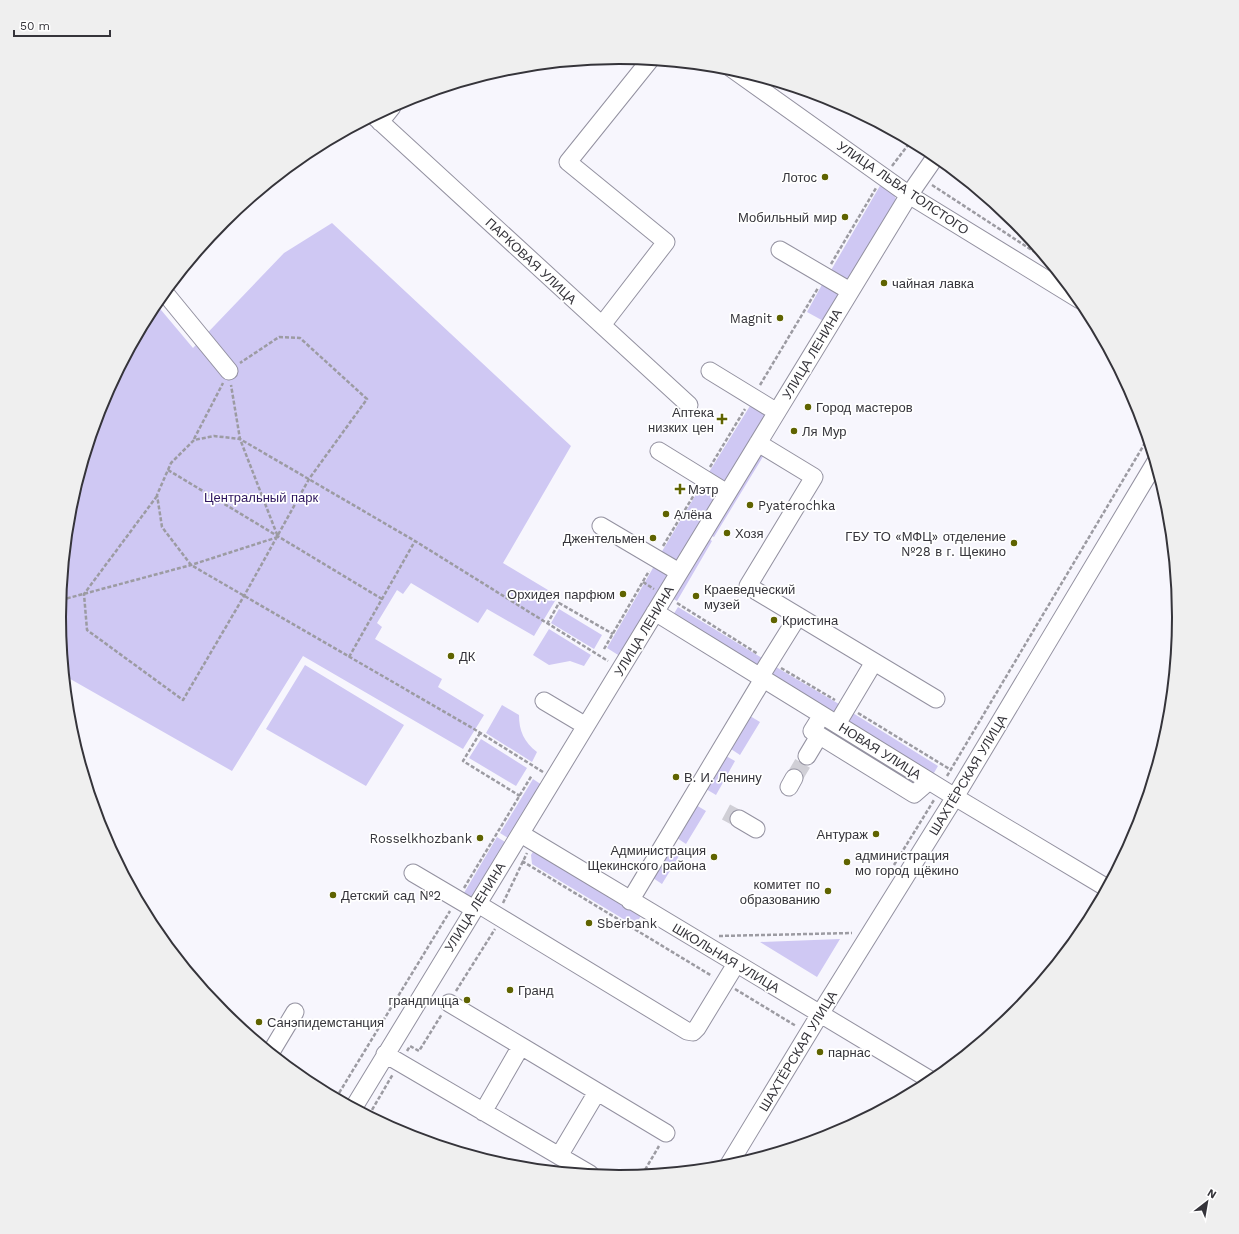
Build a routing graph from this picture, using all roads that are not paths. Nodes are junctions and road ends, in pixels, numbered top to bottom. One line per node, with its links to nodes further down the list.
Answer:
1 (646, 65): 10 (street)
2 (747, 79): 5 (street, УЛИЦА ЛЬВА ТОЛСТОГО)
3 (378, 120): 10 (street, ПАРКОВАЯ УЛИЦА)
4 (933, 161): 5 (street, УЛИЦА ЛЕНИНА)
5 (909, 195): 7 (street, УЛИЦА ЛЕНИНА); 8 (street, УЛИЦА ЛЬВА ТОЛСТОГО)
6 (780, 250): 7 (street)
7 (850, 291): 14 (street, УЛИЦА ЛЕНИНА)
8 (1066, 291)
9 (169, 298): 11 (street)
10 (602, 325): 13 (street, ПАРКОВАЯ УЛИЦА)
11 (229, 371)
12 (710, 371): 14 (street)
13 (689, 405)
14 (777, 412): 15 (street, УЛИЦА ЛЕНИНА)
15 (758, 443): 18 (street, УЛИЦА ЛЕНИНА); 22 (street)
16 (659, 451): 18 (street)
17 (1152, 468): 33 (street, ШАХТЁРСКАЯ УЛИЦА)
18 (727, 493): 20 (street, УЛИЦА ЛЕНИНА)
19 (601, 526): 20 (street)
20 (679, 572): 21 (street, УЛИЦА ЛЕНИНА)
21 (655, 612): 24 (street, НОВАЯ УЛИЦА); 29 (street, УЛИЦА ЛЕНИНА)
22 (798, 616): 23 (street); 24 (street)
23 (874, 662): 25 (street); 28 (street)
24 (762, 678): 27 (street, НОВАЯ УЛИЦА); 39 (street)
25 (936, 699)
26 (544, 701): 29 (street)
27 (822, 715): 28 (street, НОВАЯ УЛИЦА); 30 (street)
28 (837, 724): 32 (street, НОВАЯ УЛИЦА)
29 (586, 726): 36 (street, УЛИЦА ЛЕНИНА)
30 (819, 736): 31 (street); 32 (street)
31 (807, 756)
32 (935, 784): 33 (street, НОВАЯ УЛИЦА)
33 (955, 797): 38 (street, НОВАЯ УЛИЦА); 43 (street, ШАХТЁРСКАЯ УЛИЦА)
34 (739, 820): 35 (street)
35 (756, 829)
36 (527, 838): 39 (street, ШКОЛЬНАЯ УЛИЦА); 40 (street, УЛИЦА ЛЕНИНА)
37 (413, 873): 40 (street)
38 (1103, 885)
39 (630, 900): 41 (street, ШКОЛЬНАЯ УЛИЦА)
40 (476, 906): 41 (street); 47 (street, УЛИЦА ЛЕНИНА)
41 (736, 964): 43 (street, ШКОЛЬНАЯ УЛИЦА)
42 (449, 1003): 45 (street)
43 (813, 1010): 48 (street, ШКОЛЬНАЯ УЛИЦА); 54 (street, ШАХТЁРСКАЯ УЛИЦА)
44 (295, 1012): 46 (street)
45 (521, 1046): 49 (street); 51 (street)
46 (274, 1049)
47 (385, 1054): 50 (street, УЛИЦА ЛЕНИНА); 51 (street)
48 (926, 1078)
49 (597, 1092): 52 (street); 53 (street)
50 (356, 1103)
51 (483, 1112): 53 (street)
52 (666, 1133)
53 (559, 1156): 55 (street)
54 (724, 1160)
55 (581, 1169)

